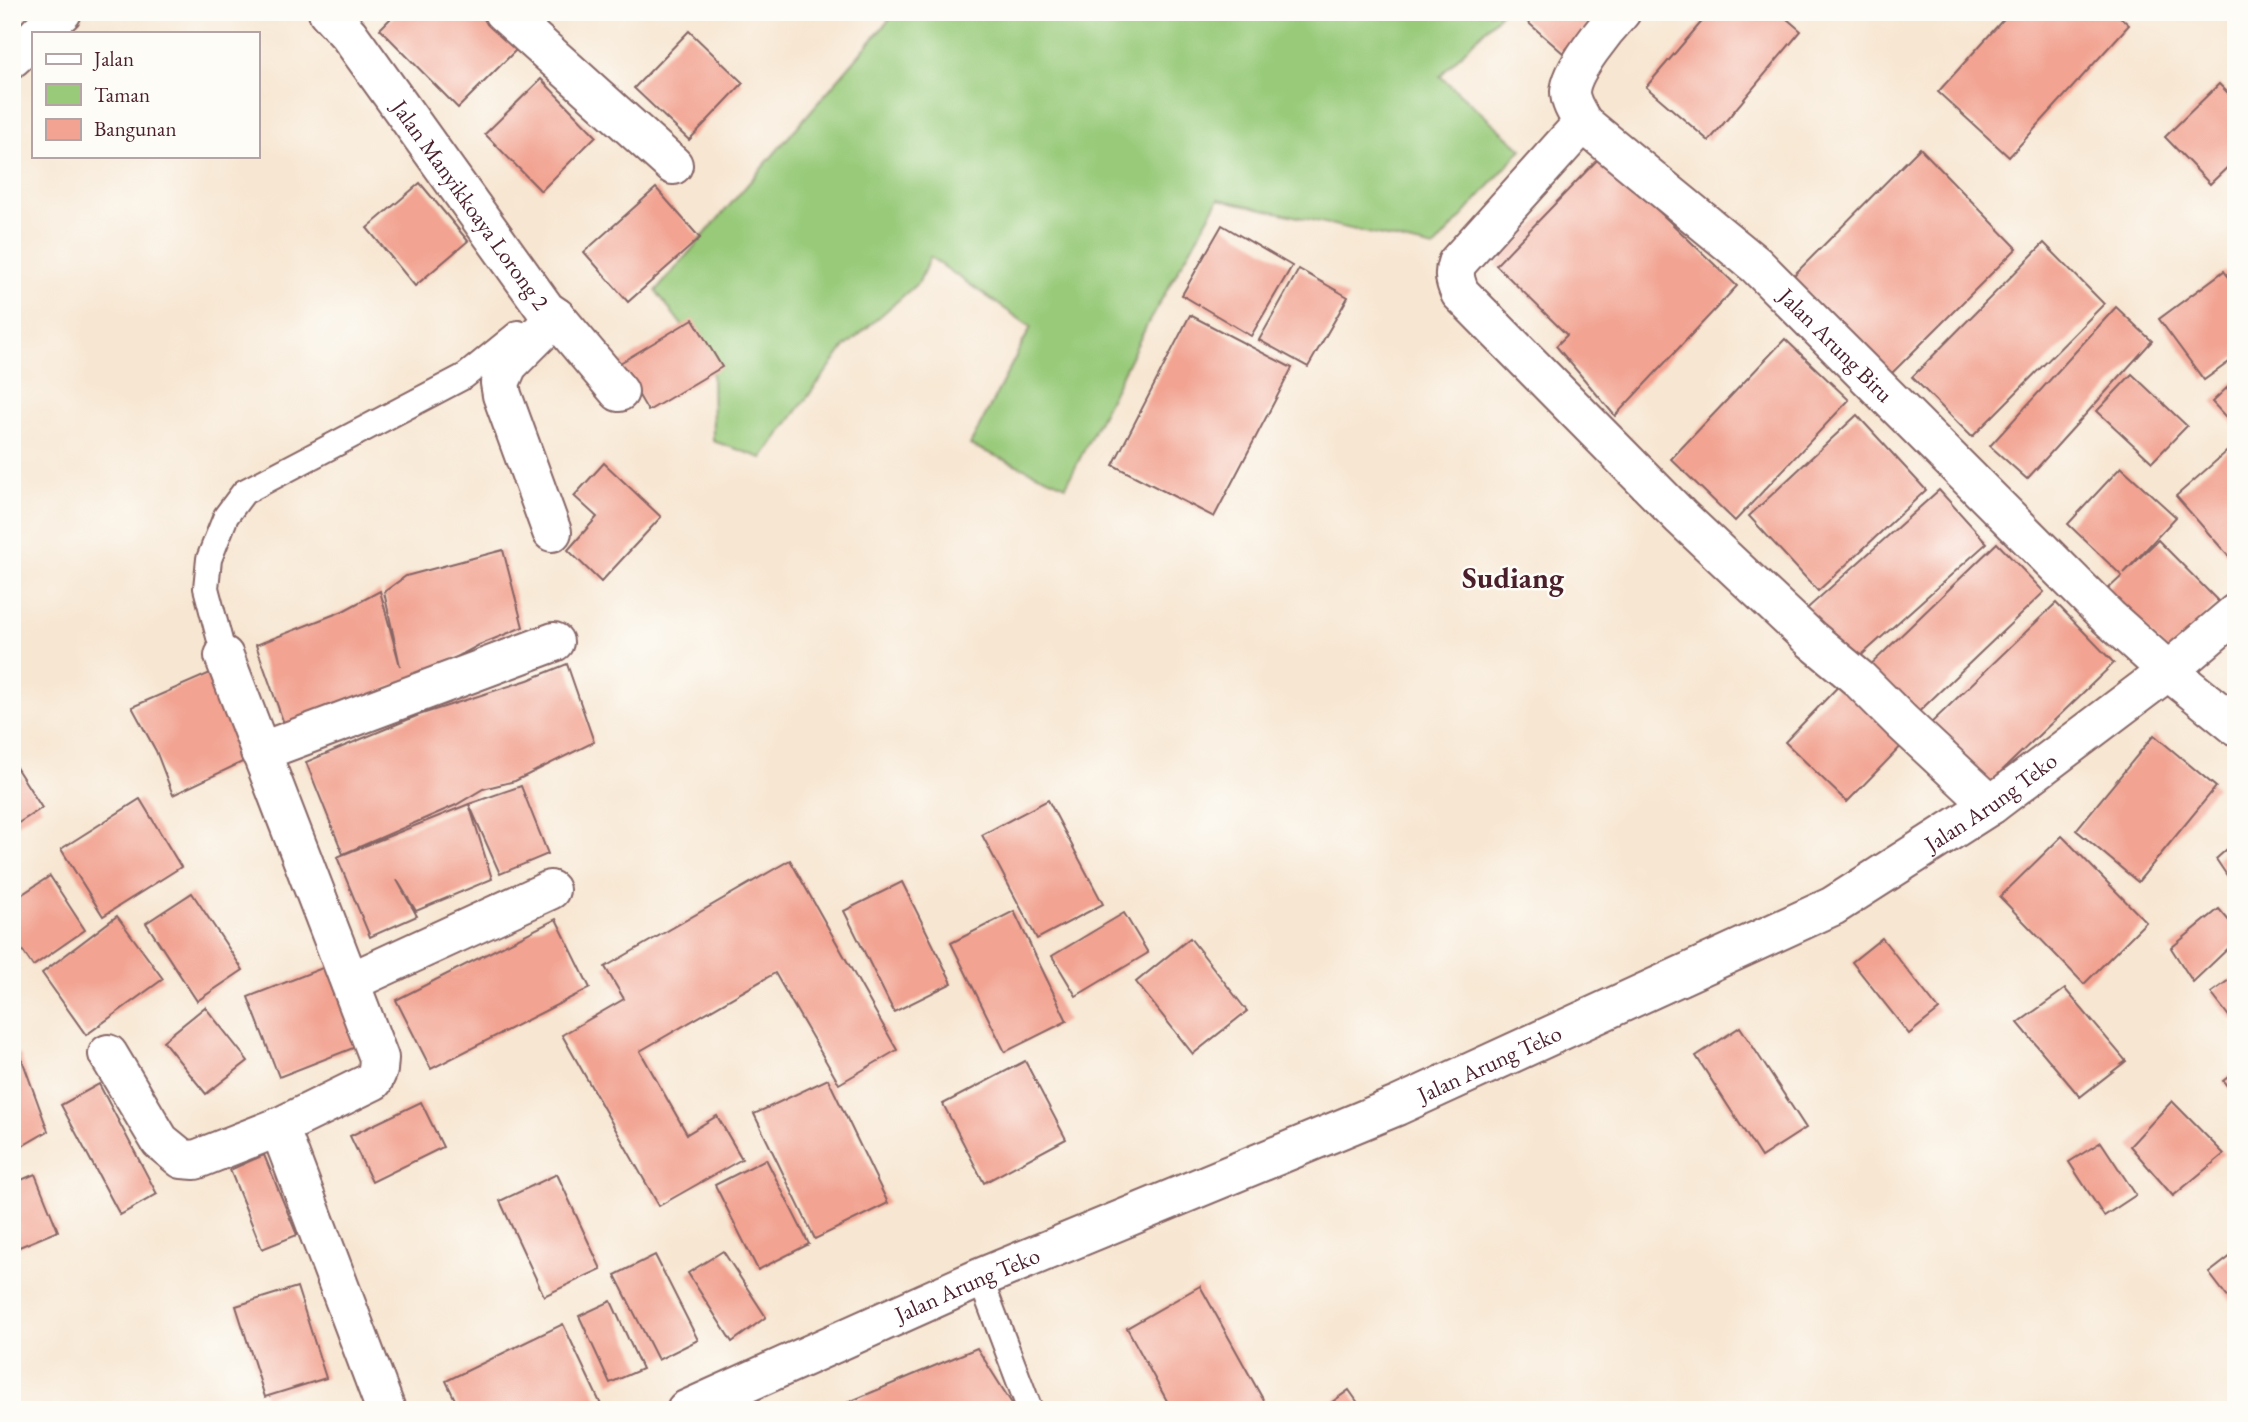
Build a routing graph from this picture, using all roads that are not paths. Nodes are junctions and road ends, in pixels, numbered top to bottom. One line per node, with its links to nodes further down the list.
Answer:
1 (62, 12): 5 (street)
2 (328, 12): 10 (street, Jalan Manyikkoaya Lorong 2)
3 (503, 12): 9 (street)
4 (1620, 12): 8 (street, Jalan Arung Biru)
5 (40, 32)
6 (32, 40): 7 (street)
7 (12, 58)
8 (1583, 123): 16 (street, Jalan Arung Biru); 19 (street)
9 (673, 165)
10 (551, 314): 11 (street, Jalan Manyikkoaya Lorong 2); 12 (street); 15 (lane)
11 (619, 392)
12 (552, 533)
13 (2236, 613): 16 (street, Jalan Arung Teko)
14 (554, 642): 18 (street)
15 (224, 656): 18 (street)
16 (2168, 671): 17 (street, Jalan Arung Biru); 19 (street, Jalan Arung Teko)
17 (2236, 726)
18 (260, 752): 21 (street)
19 (1991, 805): 24 (street, Jalan Arung Teko)
20 (551, 890): 21 (street)
21 (350, 982): 23 (street)
22 (108, 1055): 23 (street)
23 (279, 1127): 25 (street)
24 (980, 1278): 26 (street, Jalan Arung Teko); 27 (lane)
25 (386, 1410)
26 (686, 1410)
27 (1030, 1410)

